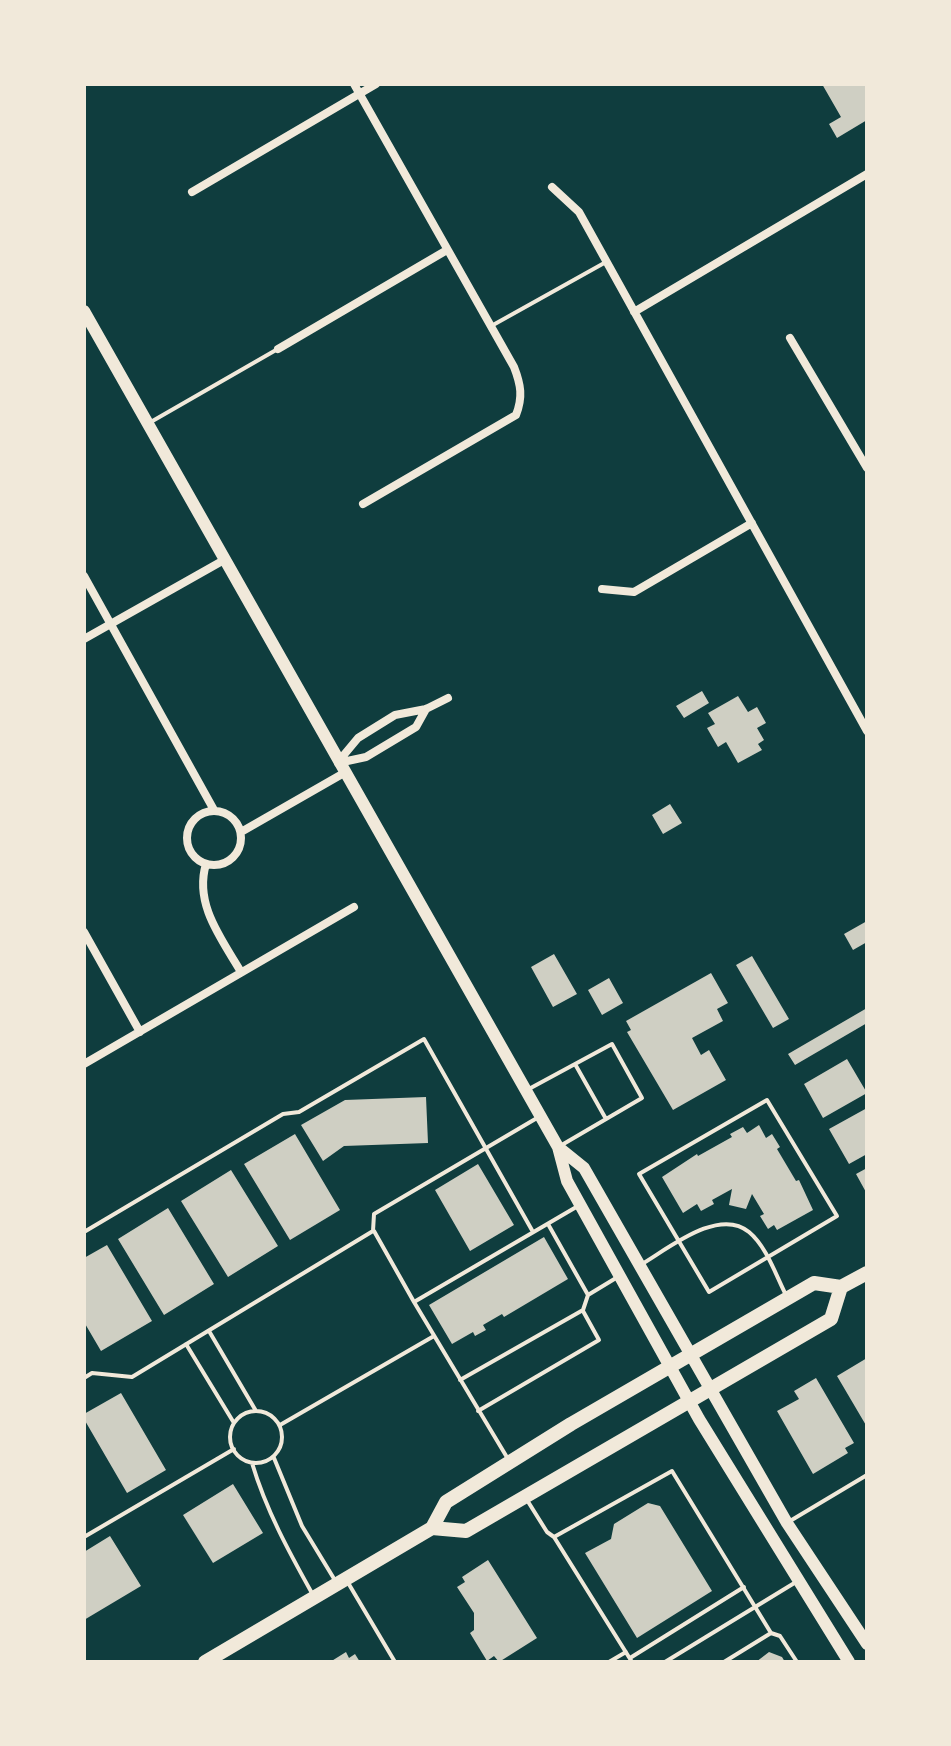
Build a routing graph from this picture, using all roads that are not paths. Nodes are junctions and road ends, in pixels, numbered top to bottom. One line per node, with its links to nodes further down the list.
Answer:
1 (354, 84): 3 (street)
2 (376, 84): 3 (street)
3 (359, 94): 6 (street); 7 (street)
4 (867, 174): 10 (street)
5 (552, 187): 8 (street)
6 (192, 192)
7 (447, 250): 11 (street); 13 (street)
8 (606, 262): 10 (street); 11 (lane)
9 (84, 311): 14 (main road)
10 (634, 312): 17 (street)
11 (490, 326): 16 (street)
12 (790, 338): 15 (street)
13 (278, 349): 14 (lane)
14 (147, 424): 18 (main road)
15 (867, 468)
16 (363, 504)
17 (752, 523): 20 (street); 25 (street)
18 (224, 560): 21 (street); 26 (main road)
19 (84, 576): 21 (street)
20 (602, 589)
21 (110, 623): 22 (street); 27 (street)
22 (84, 639)
23 (448, 698): 24 (street)
24 (426, 709): 26 (street); 26 (street)
25 (867, 731)
26 (341, 768): 28 (street); 36 (main road)
27 (214, 810): 28 (street); 29 (street)
28 (241, 832): 29 (street)
29 (206, 864): 32 (street)
30 (354, 907): 32 (street)
31 (84, 932): 33 (street)
32 (241, 972): 33 (street)
33 (140, 1032): 34 (street)
34 (84, 1064)
35 (575, 1064): 36 (lane); 38 (lane); 38 (lane)
36 (525, 1092): 37 (main road)
37 (539, 1117): 39 (main road); 40 (lane)
38 (606, 1119): 39 (lane)
39 (558, 1147): 41 (main road); 48 (main road)
40 (486, 1148): 43 (lane); 44 (lane); 45 (lane)
41 (580, 1205): 42 (lane); 50 (main road)
42 (548, 1224): 45 (lane); 52 (lane)
43 (373, 1231): 54 (lane); 56 (lane)
44 (84, 1232)
45 (533, 1232): 54 (lane)
46 (679, 1242): 47 (lane); 47 (lane); 47 (lane); 48 (lane)
47 (767, 1258): 53 (lane)
48 (640, 1265): 59 (main road)
49 (867, 1273): 51 (main road)
50 (620, 1276): 52 (lane); 60 (main road)
51 (841, 1287): 53 (main road); 63 (main road)
52 (588, 1295): 55 (lane)
53 (787, 1298): 59 (main road)
54 (414, 1302): 57 (lane)
55 (583, 1310): 62 (lane); 66 (lane)
56 (209, 1331): 58 (lane); 65 (lane)
57 (434, 1336): 62 (lane); 68 (lane)
58 (186, 1344): 61 (lane); 67 (lane)
59 (689, 1355): 60 (main road); 63 (main road)
60 (671, 1365): 64 (main road); 71 (main road)
61 (84, 1378)
62 (460, 1380): 66 (lane)
63 (709, 1390): 64 (main road); 75 (main road)
64 (690, 1400): 74 (main road); 79 (main road)
65 (256, 1411): 67 (lane); 68 (lane)
66 (478, 1411): 71 (lane)
67 (234, 1423): 69 (lane)
68 (280, 1425): 70 (lane)
69 (234, 1449): 72 (lane); 77 (lane)
70 (273, 1457): 72 (lane); 80 (lane)
71 (509, 1461): 76 (main road)
72 (252, 1463): 82 (lane)
73 (867, 1475): 75 (lane)
74 (525, 1496): 76 (main road); 78 (lane)
75 (787, 1523): 85 (main road)
76 (432, 1528): 80 (main road)
77 (84, 1537)
78 (554, 1537): 81 (lane); 86 (lane)
79 (798, 1580): 83 (lane); 94 (main road)
80 (341, 1582): 82 (main road); 89 (lane)
81 (744, 1587): 83 (lane); 87 (lane)
82 (314, 1598): 88 (main road)
83 (756, 1606): 84 (lane); 91 (lane)
84 (771, 1633): 92 (lane); 93 (lane)
85 (867, 1644)
86 (626, 1652): 87 (lane); 90 (lane)
87 (631, 1660)
88 (205, 1662)
89 (395, 1662)
90 (609, 1662)
91 (665, 1662)
92 (724, 1662)
93 (797, 1662)
94 (849, 1662)

